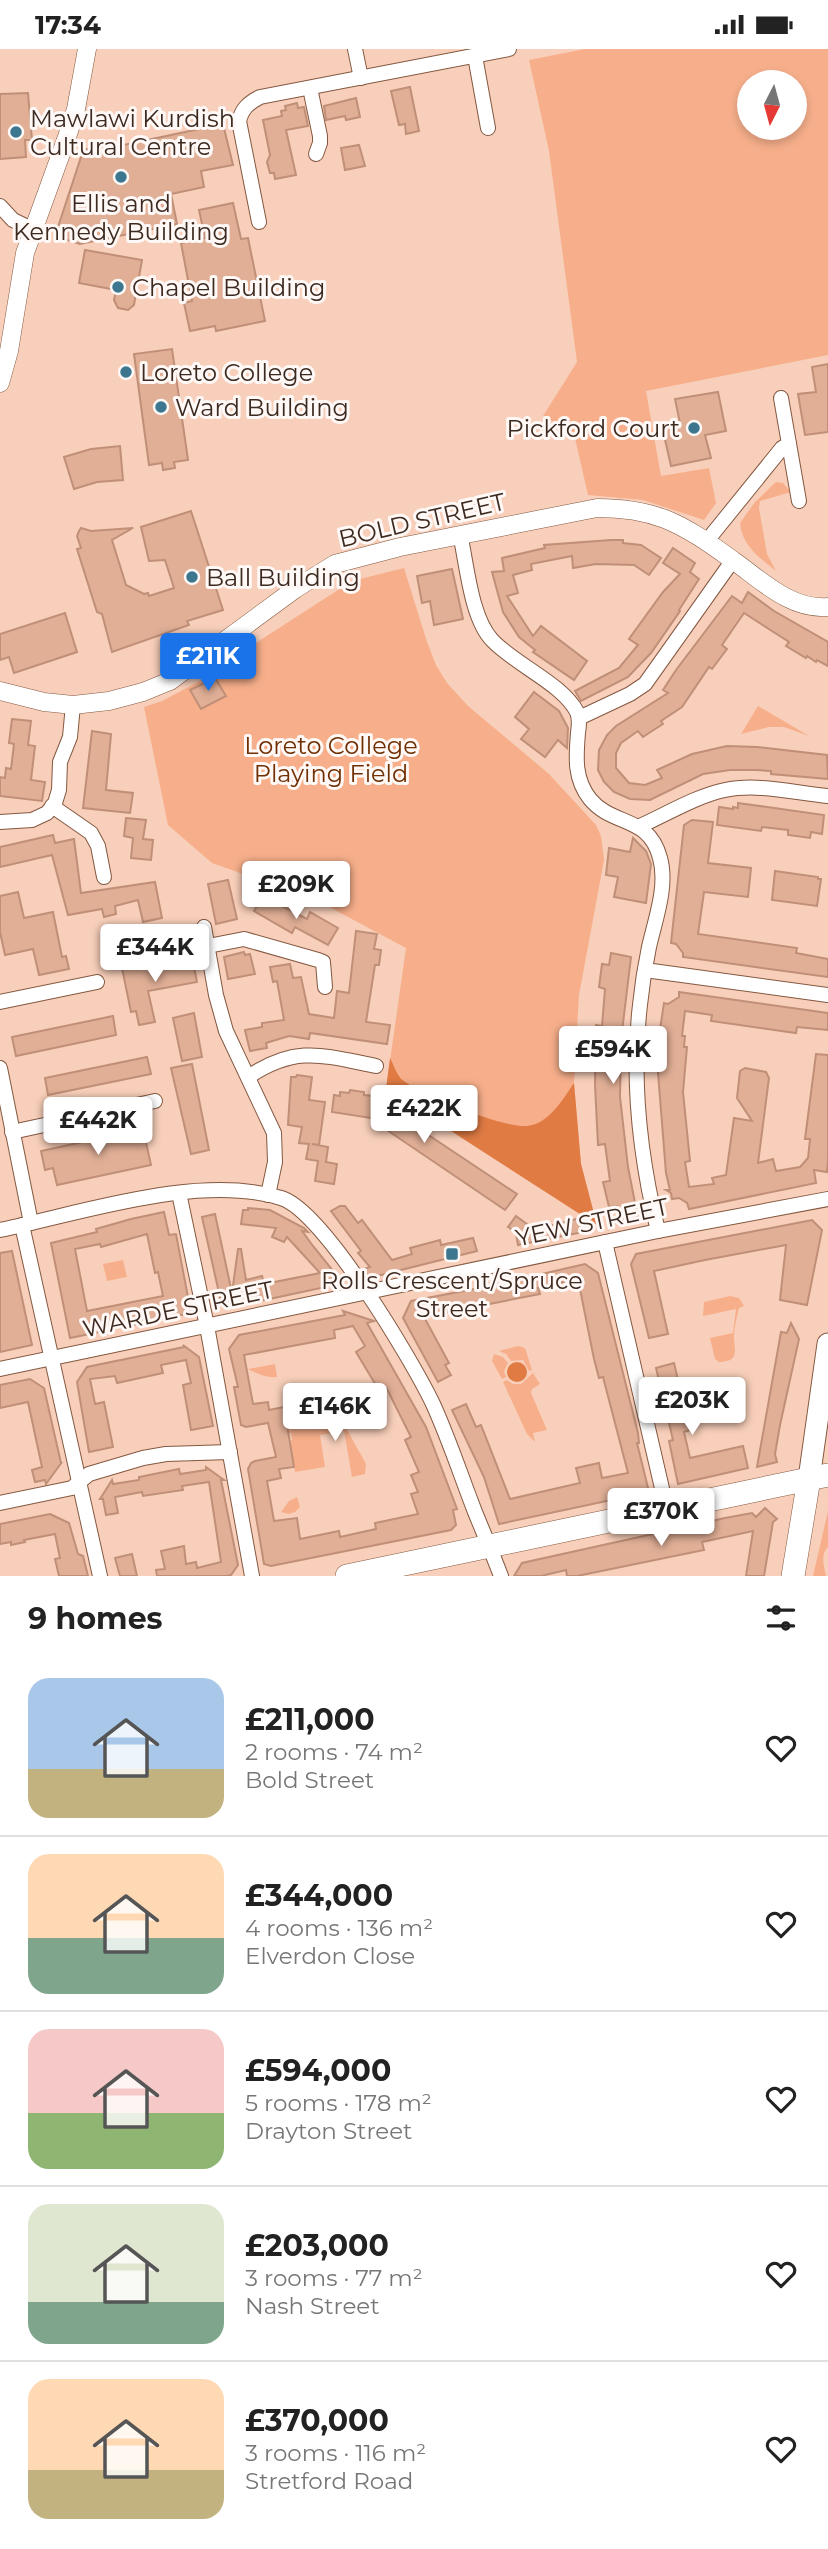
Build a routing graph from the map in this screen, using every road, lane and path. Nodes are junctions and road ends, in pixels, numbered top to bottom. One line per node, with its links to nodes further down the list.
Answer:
1 (87, 49): 11 (street)
2 (355, 49): 5 (street)
3 (509, 49): 4 (street)
4 (475, 56): 5 (street); 7 (street)
5 (361, 78): 6 (street)
6 (310, 87): 8 (street); 10 (street)
7 (488, 128)
8 (316, 154)
9 (0, 206): 11 (street)
10 (259, 222)
11 (32, 229): 12 (street)
12 (0, 382)
13 (781, 398): 14 (street)
14 (789, 444): 15 (street); 17 (street)
15 (799, 501)
16 (460, 534): 17 (street, BOLD STREET); 21 (street, BOLD STREET); 22 (street)
17 (705, 542): 18 (street, BOLD STREET)
18 (733, 560): 19 (street, BOLD STREET); 22 (street)
19 (828, 607)
20 (0, 691): 21 (street, BOLD STREET)
21 (73, 705): 24 (street)
22 (579, 718): 26 (street)
23 (828, 796): 26 (street)
24 (52, 806): 25 (street); 27 (street)
25 (0, 822)
26 (640, 826): 30 (street)
27 (104, 877)
28 (204, 927): 29 (street)
29 (208, 946): 32 (street); 37 (street)
30 (645, 969): 33 (street); 45 (street)
31 (97, 982): 34 (street)
32 (325, 987)
33 (828, 995)
34 (0, 1002)
35 (376, 1066): 37 (street)
36 (0, 1069): 39 (street)
37 (247, 1077): 41 (street)
38 (155, 1101): 39 (street)
39 (12, 1132): 43 (street)
40 (179, 1193): 41 (street); 43 (street); 48 (street)
41 (268, 1195): 47 (street)
42 (828, 1199): 45 (street, YEW STREET)
43 (27, 1224): 44 (street); 50 (street)
44 (0, 1230)
45 (658, 1231): 46 (street, YEW STREET)
46 (605, 1242): 47 (street, YEW STREET); 56 (street)
47 (366, 1293): 48 (street, WARDE STREET); 57 (street)
48 (207, 1326): 50 (street, WARDE STREET); 52 (street)
49 (828, 1344): 53 (main road)
50 (52, 1358): 51 (street, WARDE STREET); 54 (street)
51 (0, 1369)
52 (230, 1452): 54 (street); 60 (street)
53 (819, 1477): 56 (main road); 63 (main road)
54 (79, 1482): 55 (street); 59 (street)
55 (0, 1503)
56 (667, 1510): 57 (main road)
57 (489, 1546): 58 (main road); 62 (street)
58 (375, 1573): 61 (main road)
59 (100, 1576)
60 (253, 1576)
61 (347, 1576)
62 (502, 1576)
63 (793, 1576)

